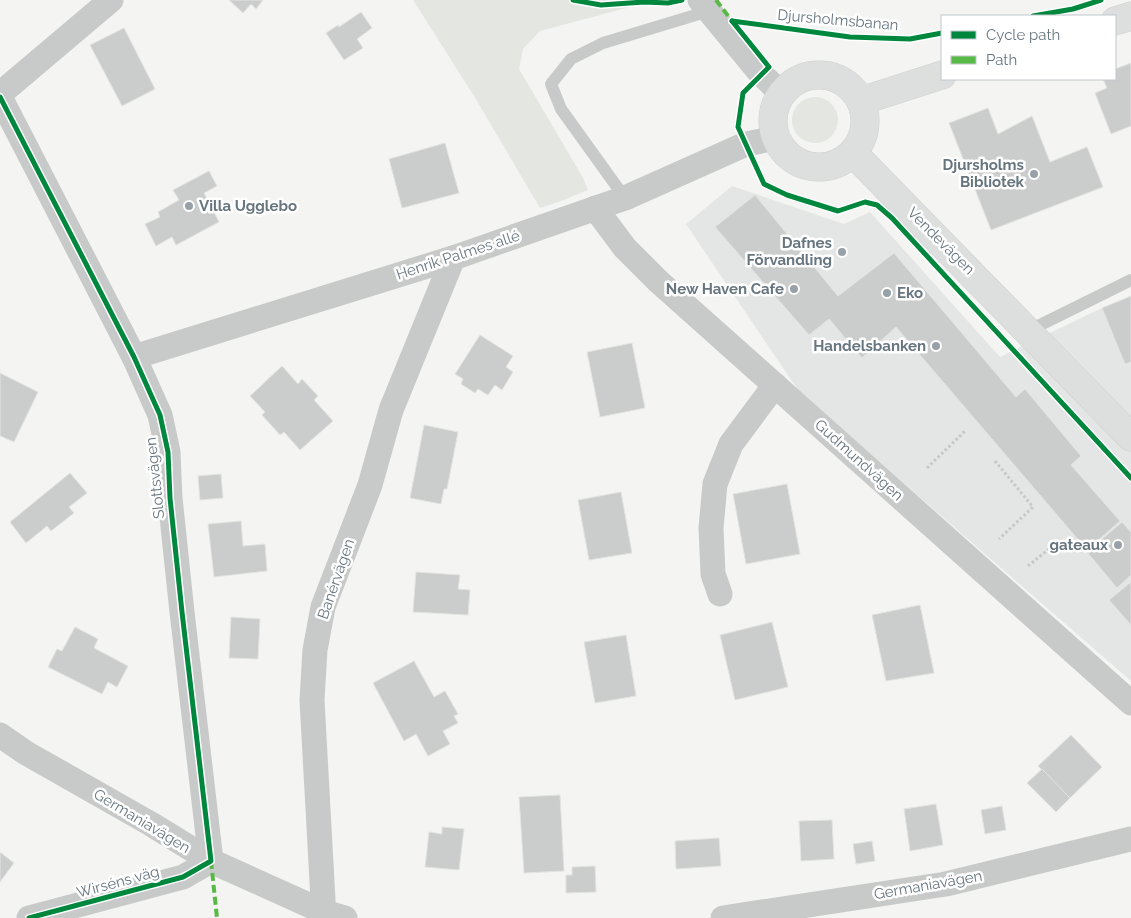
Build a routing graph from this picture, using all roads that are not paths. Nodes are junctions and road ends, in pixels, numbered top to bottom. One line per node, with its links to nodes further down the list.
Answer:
1 (111, 0): 7 (street)
2 (704, 6): 6 (street); 11 (lane)
3 (1131, 16): 4 (street)
4 (1116, 21)
5 (941, 75): 8 (street)
6 (782, 93): 8 (street); 9 (street)
7 (0, 96): 16 (street, Slottsvägen)
8 (861, 101): 10 (street)
9 (776, 138): 10 (street); 11 (street, Henrik Palmes allé)
10 (853, 153): 15 (street, Vendevägen)
11 (625, 198): 12 (street, Henrik Palmes allé)
12 (595, 208): 13 (street, Henrik Palmes allé); 17 (street, Gudmundvägen)
13 (452, 258): 16 (street, Henrik Palmes allé); 24 (street, Banérvägen)
14 (1131, 280): 15 (lane)
15 (1028, 331): 18 (street, Vendevägen)
16 (134, 357): 23 (street, Slottsvägen)
17 (774, 385): 19 (street); 20 (street, Gudmundvägen)
18 (1131, 437)
19 (720, 594)
20 (1131, 703)
21 (0, 736): 23 (street, Germaniavägen)
22 (1131, 839): 26 (street, Germaniavägen)
23 (211, 861): 24 (street, Germaniavägen); 25 (street, Wirséns väg)
24 (331, 916)
25 (29, 918)
26 (723, 918)

